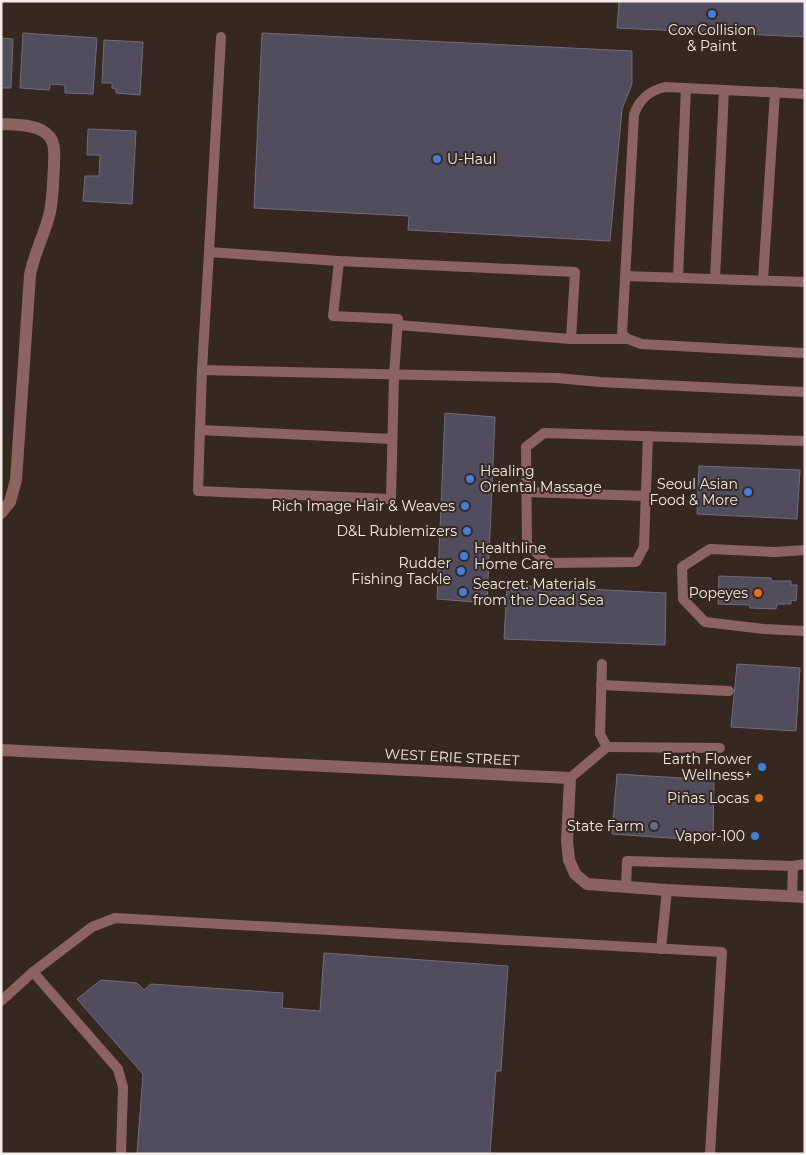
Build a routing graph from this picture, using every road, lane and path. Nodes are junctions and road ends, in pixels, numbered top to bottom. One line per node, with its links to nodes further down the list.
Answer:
1 (221, 37): 7 (lane)
2 (686, 88): 3 (lane); 9 (lane); 10 (lane)
3 (724, 90): 4 (lane); 11 (lane)
4 (775, 92): 5 (lane); 12 (lane)
5 (805, 94)
6 (1, 124): 27 (street)
7 (209, 252): 8 (lane); 18 (lane)
8 (339, 261): 14 (lane); 15 (lane)
9 (625, 276): 10 (lane); 16 (lane)
10 (678, 278): 11 (lane)
11 (715, 279): 12 (lane)
12 (763, 280): 13 (lane)
13 (805, 282)
14 (398, 325): 15 (lane); 19 (lane)
15 (571, 339): 16 (lane)
16 (628, 339): 17 (lane)
17 (805, 354)
18 (202, 370): 19 (lane); 21 (lane)
19 (394, 375): 20 (lane); 23 (lane)
20 (805, 392)
21 (200, 430): 23 (lane); 23 (lane)
22 (648, 436): 24 (lane); 25 (lane); 26 (lane)
23 (392, 439)
24 (805, 442)
25 (526, 492): 26 (lane); 26 (lane)
26 (646, 496)
27 (2, 513)
28 (805, 550): 29 (lane)
29 (805, 631)
30 (602, 664): 31 (lane)
31 (601, 685): 32 (lane); 33 (lane)
32 (729, 691)
33 (607, 747): 34 (lane); 36 (lane)
34 (720, 748)
35 (1, 750): 36 (street, WEST ERIE STREET)
36 (570, 778): 39 (street)
37 (805, 864): 38 (lane)
38 (793, 866): 39 (lane); 41 (lane)
39 (626, 887): 40 (street)
40 (667, 890): 41 (street); 42 (lane)
41 (799, 896)
42 (661, 949): 43 (lane); 46 (lane)
43 (33, 972): 44 (lane); 45 (lane)
44 (1, 1001)
45 (121, 1154)
46 (710, 1154)

